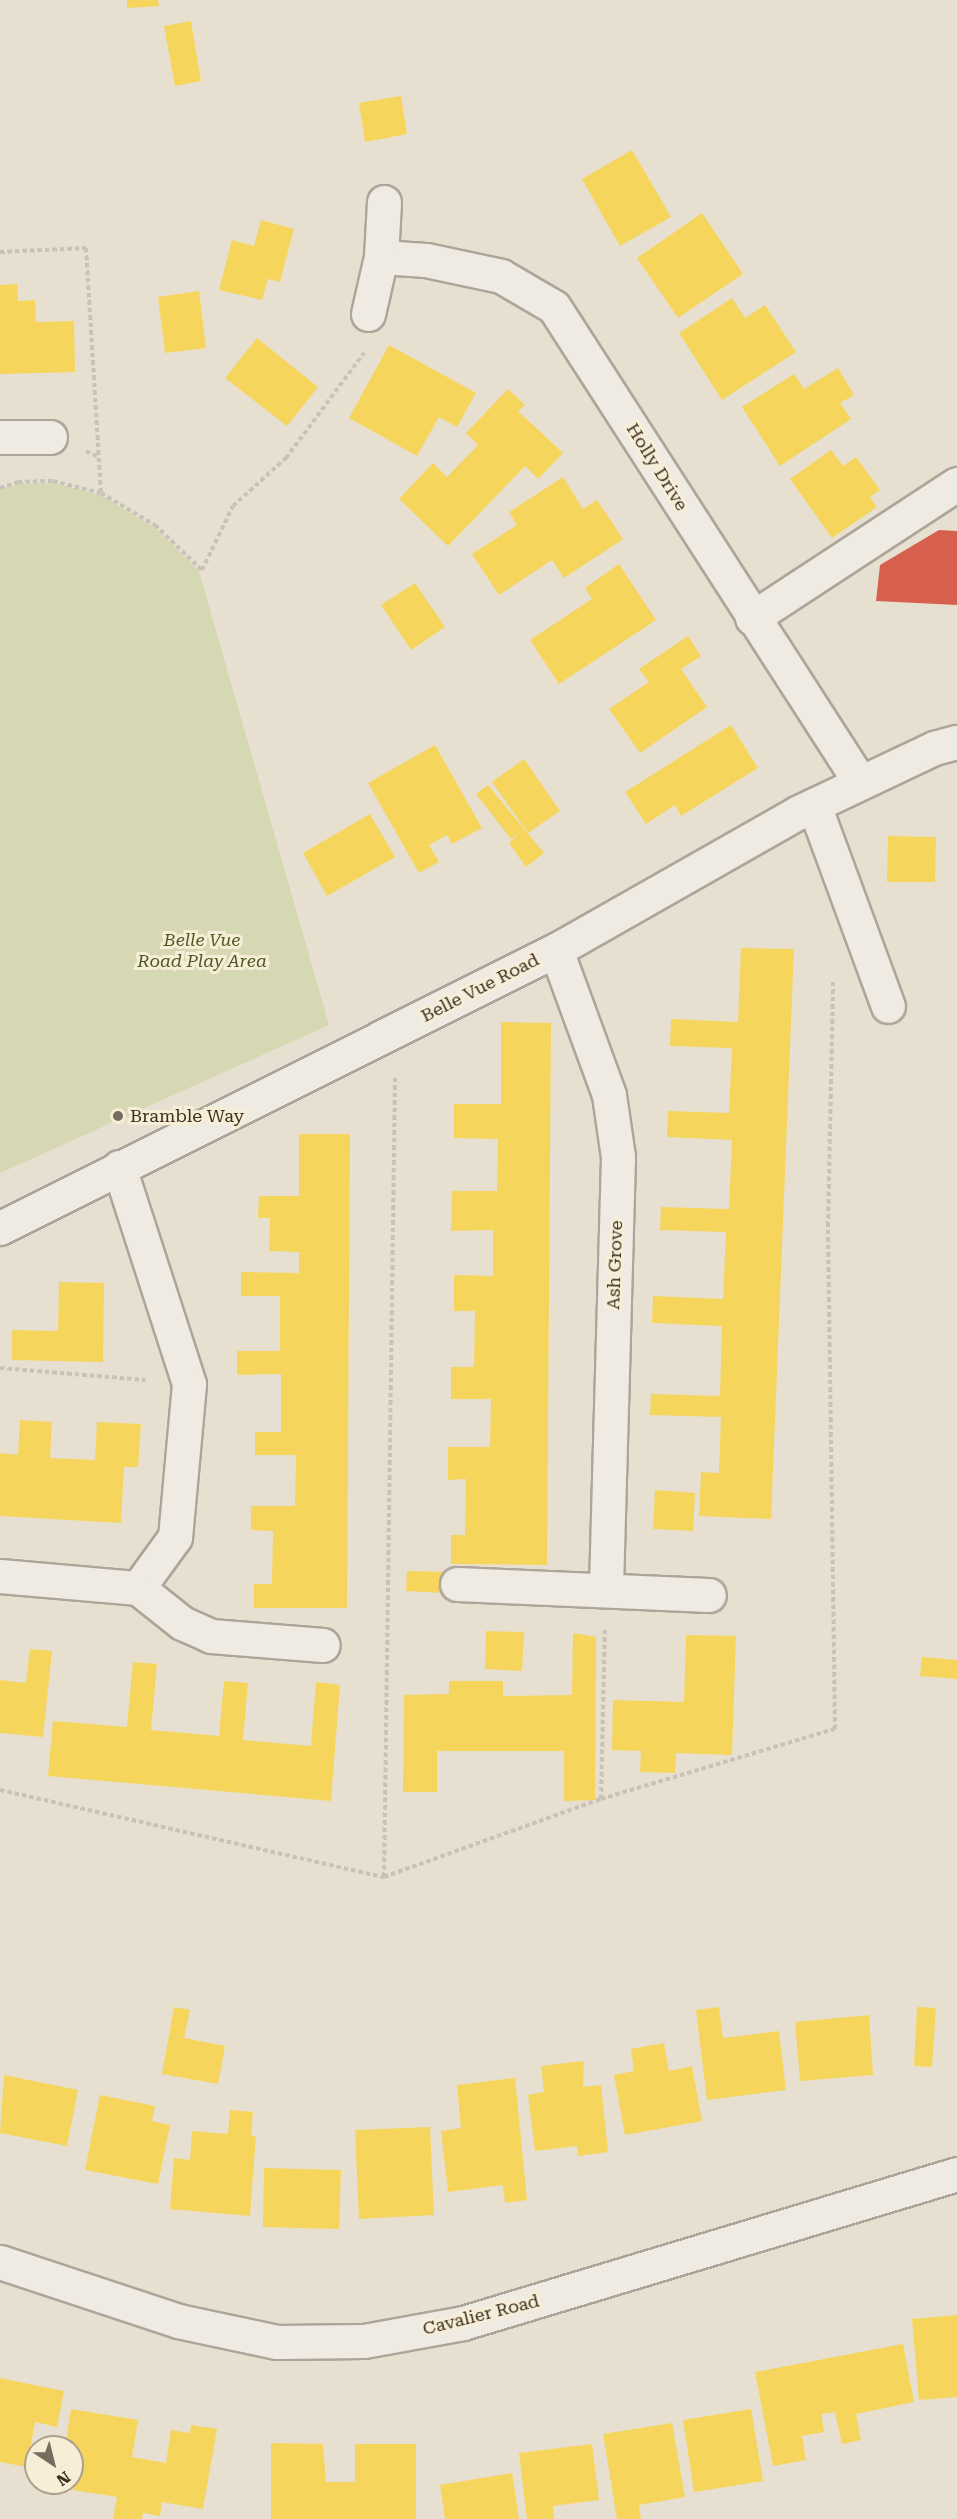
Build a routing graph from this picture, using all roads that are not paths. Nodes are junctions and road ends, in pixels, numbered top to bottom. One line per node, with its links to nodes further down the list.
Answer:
1 (384, 202): 2 (street)
2 (381, 257): 3 (street); 7 (street, Holly Drive)
3 (368, 314)
4 (0, 437): 5 (street)
5 (50, 437)
6 (957, 484): 7 (street)
7 (752, 618): 9 (street, Holly Drive)
8 (957, 742): 9 (street, Belle Vue Road)
9 (860, 782): 10 (street, Belle Vue Road)
10 (814, 805): 11 (street, Belle Vue Road); 12 (street)
11 (556, 950): 13 (street, Belle Vue Road); 18 (street, Ash Grove)
12 (888, 1006)
13 (119, 1167): 14 (street, Belle Vue Road); 17 (street)
14 (0, 1228)
15 (0, 1576): 17 (street)
16 (457, 1584): 18 (street)
17 (138, 1588): 20 (street)
18 (606, 1590): 19 (street)
19 (709, 1594)
20 (323, 1646)
21 (957, 2174): 22 (street, Cavalier Road)
22 (0, 2262)

